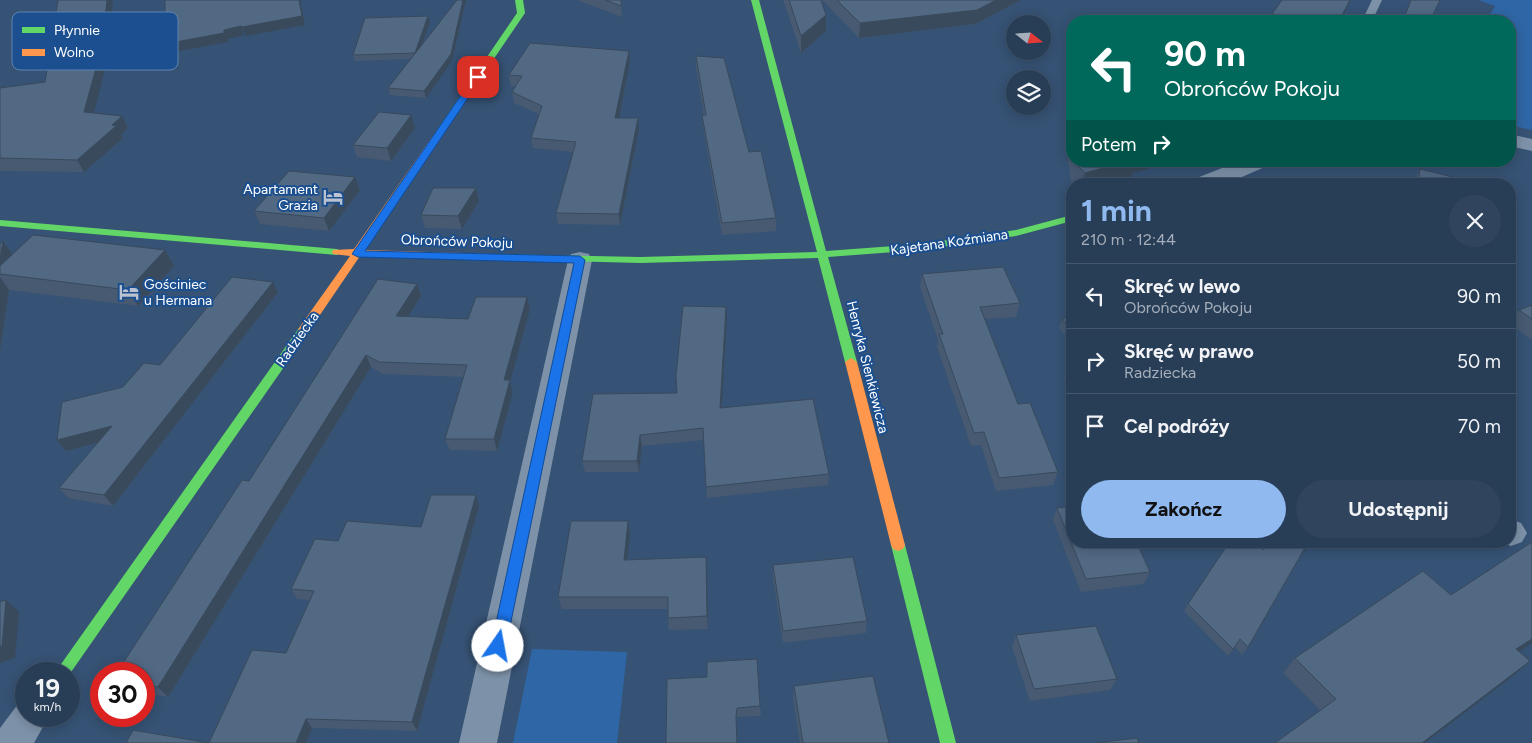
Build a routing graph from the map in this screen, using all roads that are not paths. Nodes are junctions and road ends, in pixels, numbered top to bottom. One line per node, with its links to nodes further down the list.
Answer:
1 (519, 0): 11 (street, Radziecka)
2 (756, 0): 12 (street, Henryka Sienkiewicza)
3 (1377, 0): 4 (lane)
4 (1370, 15)
5 (1516, 141): 6 (street)
6 (1532, 145)
7 (1246, 167): 8 (street)
8 (1221, 178)
9 (1066, 220): 12 (street, Kajetana Koźmiana)
10 (0, 223): 11 (street, Obrońców Pokoju)
11 (358, 254): 13 (street, Obrońców Pokoju); 14 (street, Radziecka)
12 (824, 255): 13 (street, Obrońców Pokoju); 18 (street, Henryka Sienkiewicza)
13 (580, 260): 17 (street)
14 (69, 662)
15 (23, 727): 16 (street)
16 (12, 743)
17 (478, 743)
18 (948, 743)

